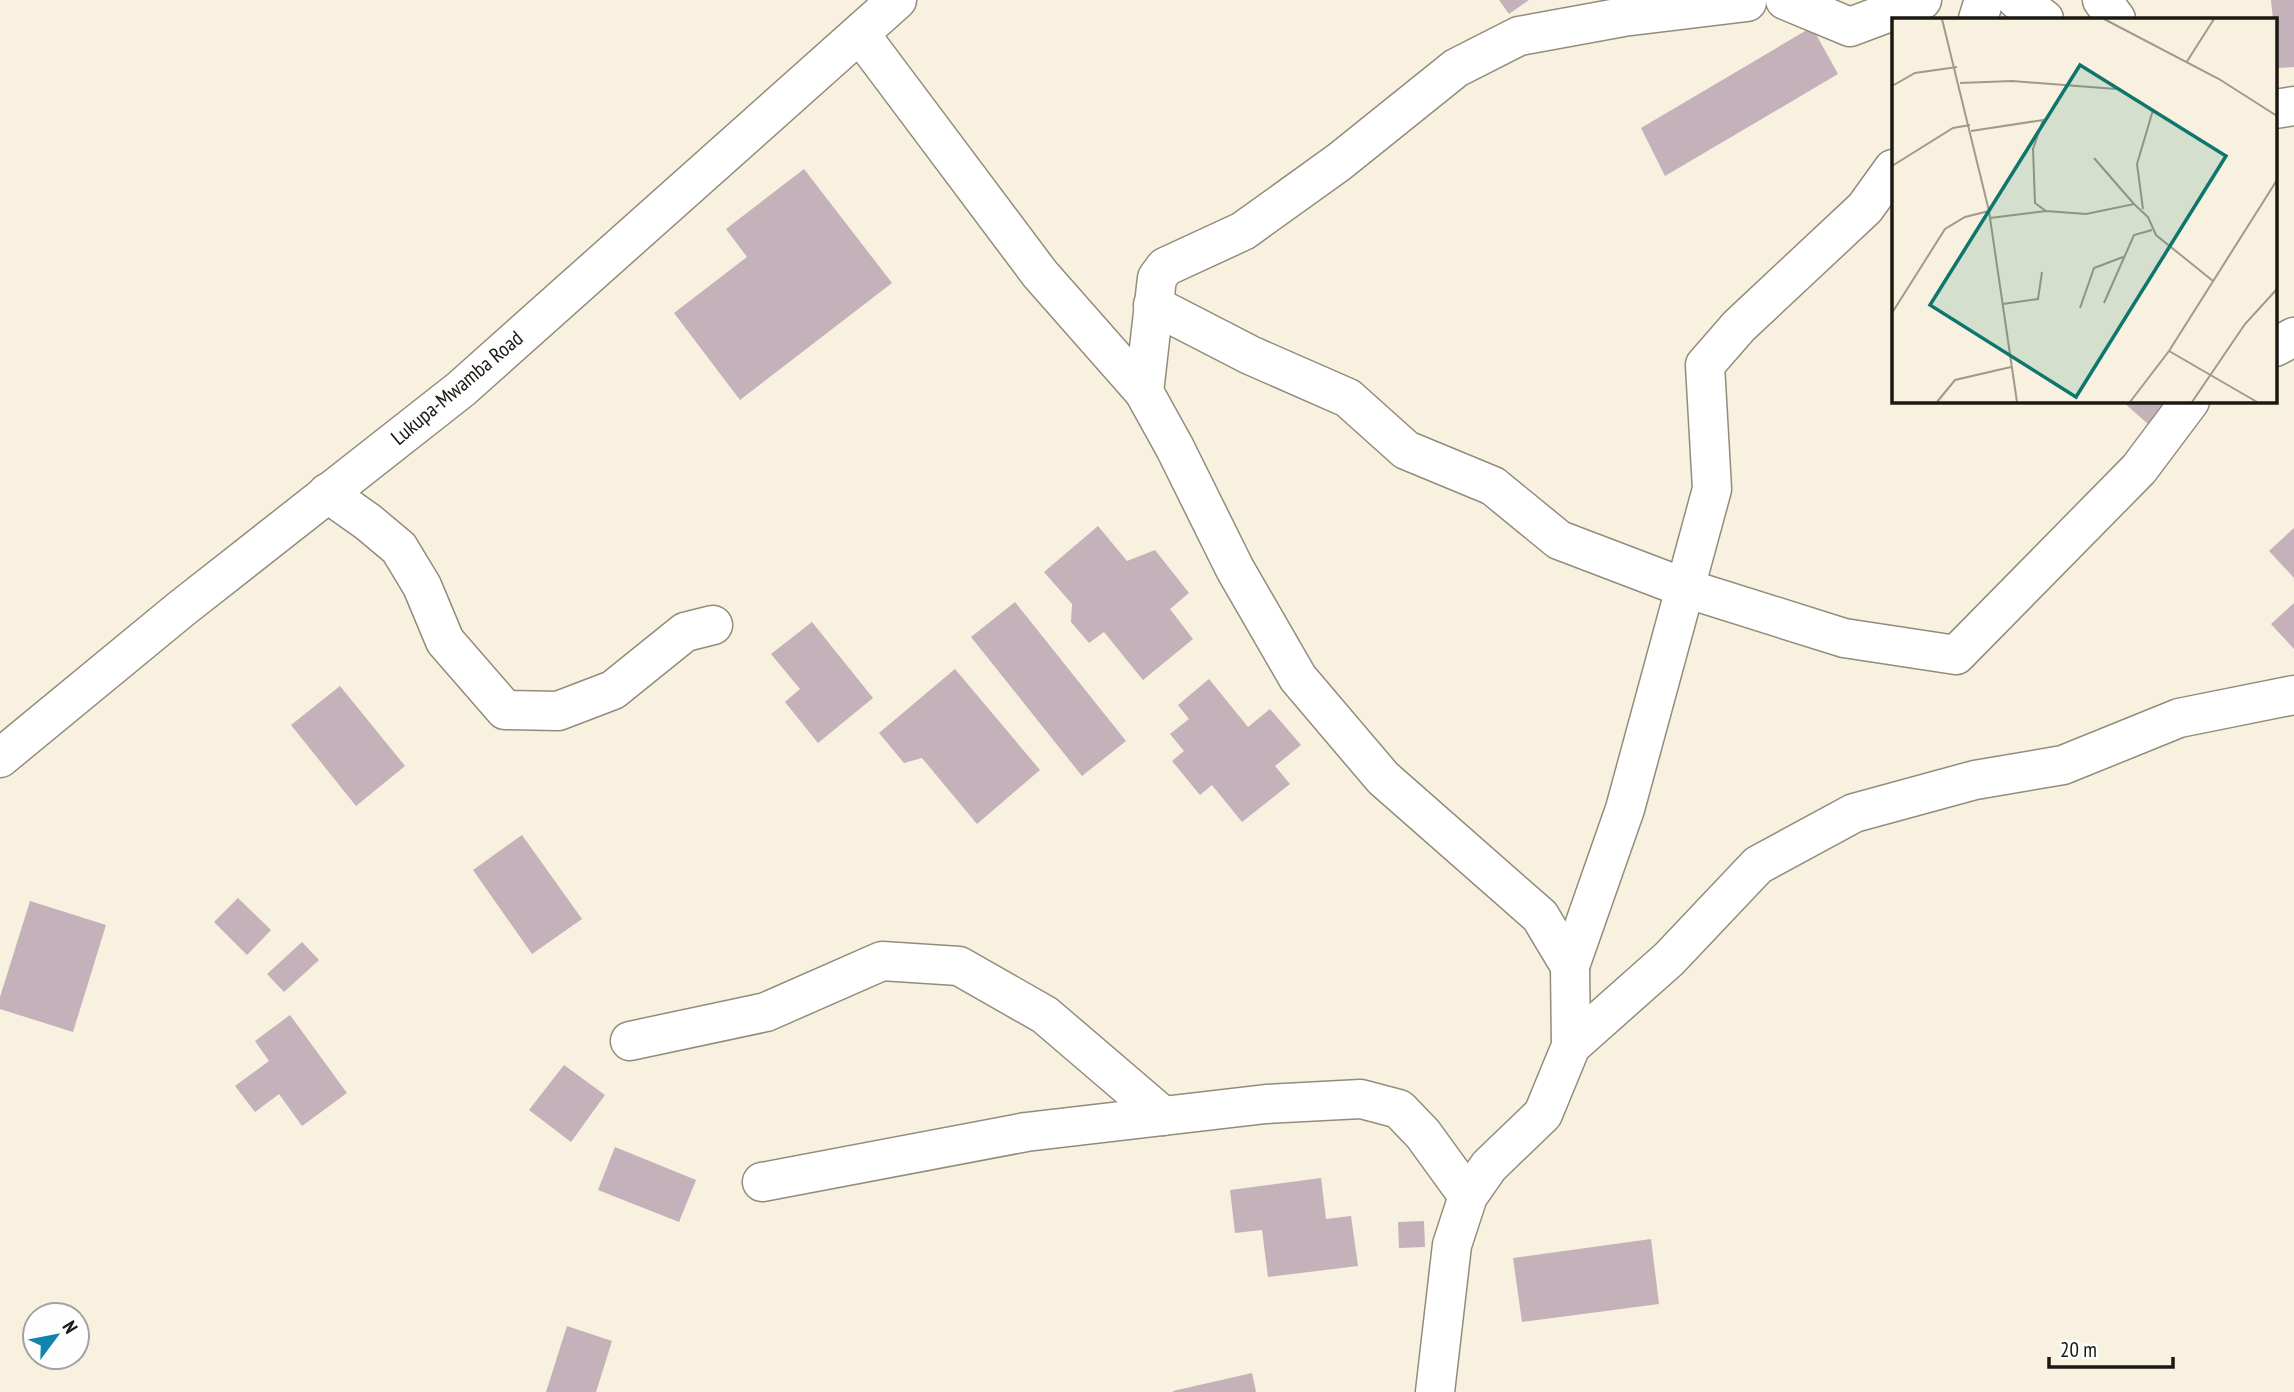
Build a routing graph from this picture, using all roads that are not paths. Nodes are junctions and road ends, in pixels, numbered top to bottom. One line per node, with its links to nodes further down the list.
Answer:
1 (897, 0): 11 (street, Lukupa-Mwamba Road)
2 (1748, 0): 15 (street)
3 (1785, 0): 4 (street)
4 (1922, 0)
5 (1984, 0): 8 (street)
6 (2017, 0): 9 (street)
7 (2102, 0): 10 (street)
8 (1978, 18)
9 (2043, 18)
10 (2115, 18)
11 (860, 34): 16 (street); 18 (street, Lukupa-Mwamba Road)
12 (2294, 106): 13 (street)
13 (2276, 109)
14 (1892, 170): 19 (street)
15 (1153, 305): 16 (street); 19 (street)
16 (1144, 392): 23 (street)
17 (2189, 402): 19 (street)
18 (327, 493): 20 (street); 22 (street, Lukupa-Mwamba Road)
19 (1685, 588): 23 (street)
20 (713, 625)
21 (2294, 695): 25 (street)
22 (0, 758)
23 (1570, 966): 25 (street)
24 (630, 1041): 26 (street)
25 (1571, 1046): 28 (street)
26 (1163, 1116): 27 (street); 28 (street)
27 (762, 1182)
28 (1468, 1196): 29 (street)
29 (1436, 1392)

